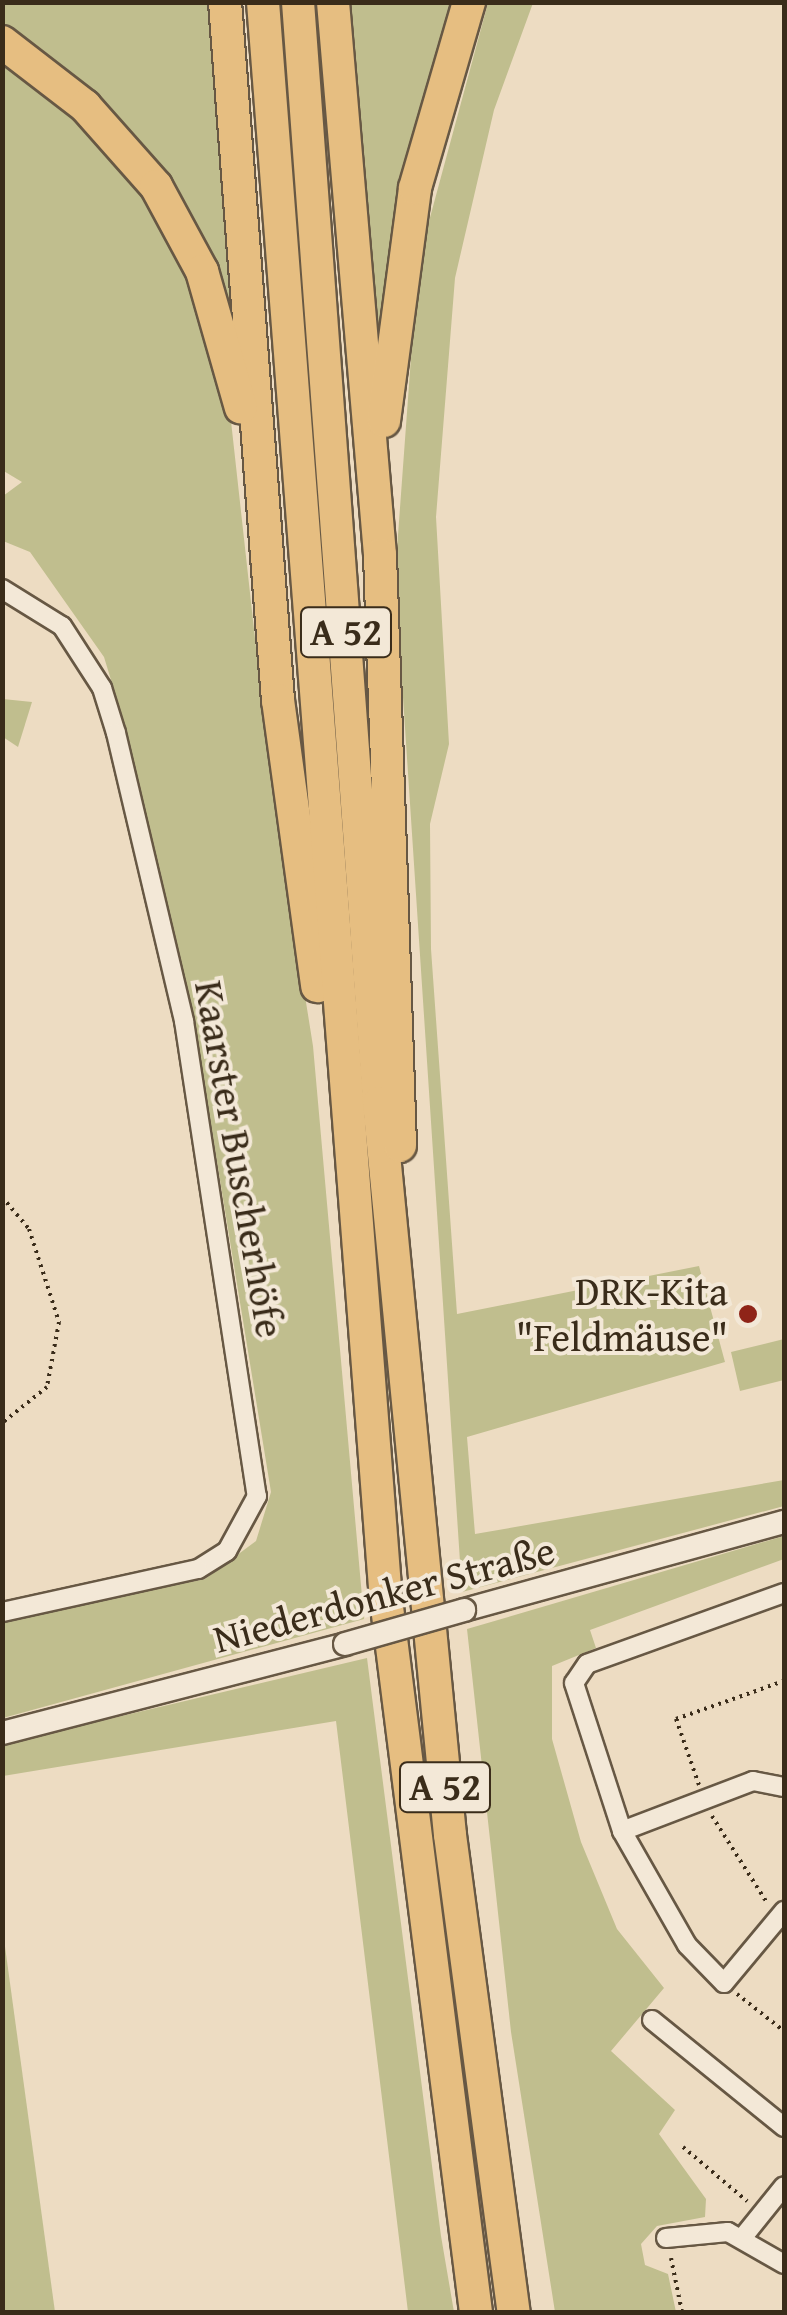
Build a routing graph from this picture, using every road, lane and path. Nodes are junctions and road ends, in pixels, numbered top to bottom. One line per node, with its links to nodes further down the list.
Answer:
1 (225, 2): 7 (highway)
2 (263, 2): 10 (highway, A 52)
3 (298, 2): 12 (highway, A 52)
4 (332, 2): 8 (highway)
5 (469, 2): 8 (highway)
6 (2, 42): 7 (highway)
7 (266, 536): 10 (highway)
8 (380, 555): 12 (highway)
9 (2, 589): 16 (street, Kaarster Buscherhöfe)
10 (346, 1122): 31 (highway, A 52)
11 (2, 1197): 13 (path)
12 (397, 1260): 32 (highway, A 52)
13 (2, 1423)
14 (784, 1522): 17 (street, Niederdonker Straße, bridge)
15 (784, 1593): 19 (street)
16 (2, 1612)
17 (2, 1733)
18 (784, 1787): 19 (street)
19 (622, 1832): 21 (street)
20 (784, 1914): 21 (street)
21 (724, 1983): 23 (path)
22 (652, 2020): 24 (street)
23 (784, 2031)
24 (784, 2127)
25 (683, 2148): 27 (path)
26 (784, 2186): 27 (street)
27 (762, 2214): 29 (street)
28 (666, 2238): 29 (street); 33 (path)
29 (743, 2238): 30 (street)
30 (784, 2264)
31 (476, 2312)
32 (514, 2312)
33 (682, 2312)

